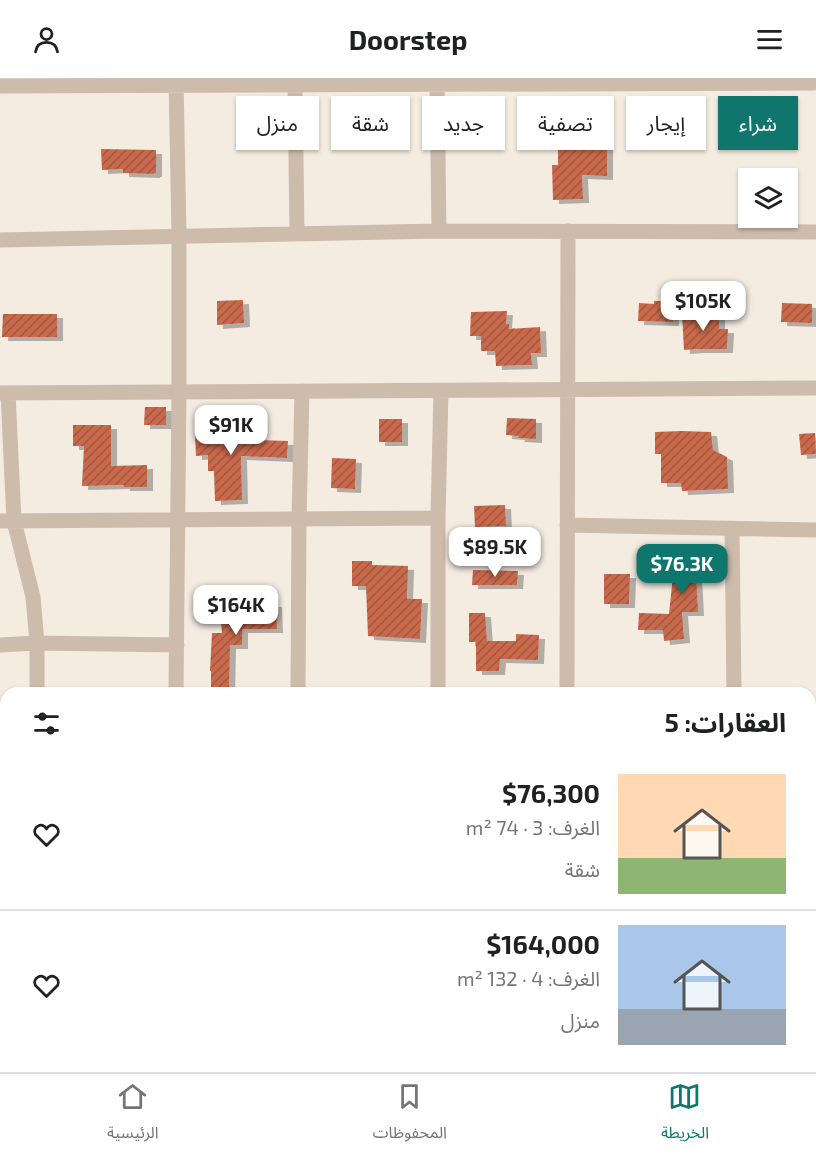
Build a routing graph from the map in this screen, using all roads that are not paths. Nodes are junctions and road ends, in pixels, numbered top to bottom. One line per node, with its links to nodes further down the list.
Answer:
1 (176, 81): 4 (street); 5 (street); 10 (street)
2 (437, 81): 3 (street); 4 (street); 6 (street)
3 (812, 82)
4 (295, 85): 9 (street)
5 (0, 86)
6 (439, 231): 7 (street); 9 (street)
7 (568, 231): 8 (street); 13 (street)
8 (816, 232)
9 (297, 233): 10 (street)
10 (179, 236): 11 (street); 15 (street)
11 (0, 240)
12 (816, 388): 13 (street)
13 (567, 389): 14 (street); 22 (street)
14 (441, 390): 16 (street); 18 (street)
15 (179, 391): 16 (street); 17 (street); 20 (street)
16 (302, 391): 19 (street)
17 (4, 393): 21 (street)
18 (438, 518): 19 (street); 31 (street)
19 (299, 519): 20 (street); 30 (street)
20 (178, 520): 21 (street); 27 (street)
21 (7, 521): 25 (street)
22 (567, 525): 23 (street); 32 (street)
23 (732, 529): 24 (street); 33 (street)
24 (816, 530)
25 (37, 643): 26 (street); 27 (street); 28 (street)
26 (0, 645)
27 (177, 645): 29 (street)
28 (37, 687)
29 (176, 687)
30 (298, 687)
31 (438, 687)
32 (567, 687)
33 (734, 687)

